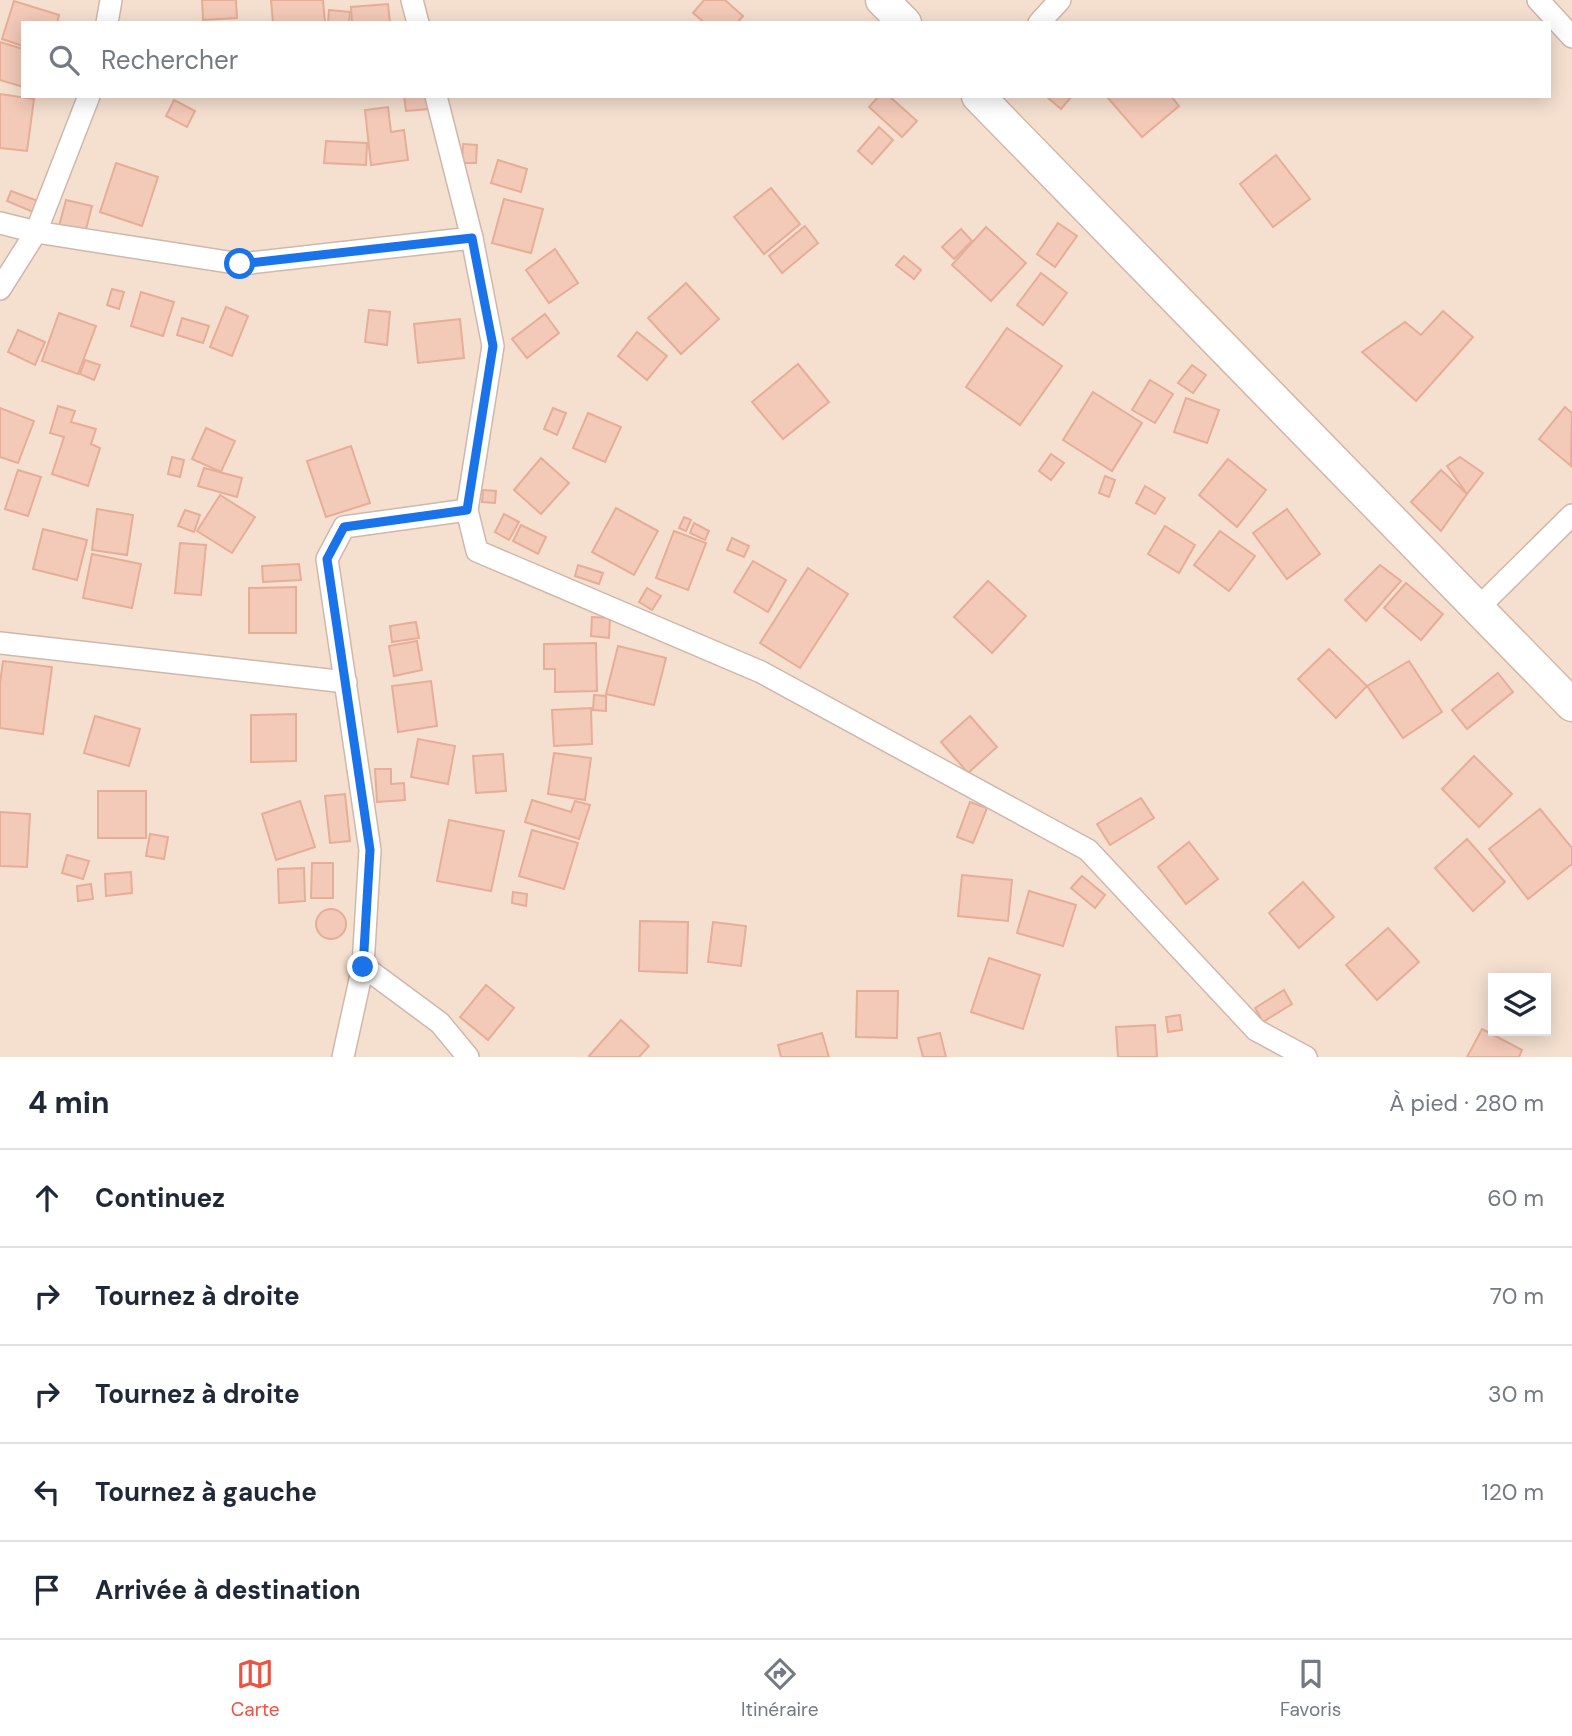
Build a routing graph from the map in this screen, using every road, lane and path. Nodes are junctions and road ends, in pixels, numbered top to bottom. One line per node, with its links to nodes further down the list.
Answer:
1 (111, 0): 6 (street)
2 (412, 0): 7 (street)
3 (882, 0): 8 (street)
4 (1060, 0): 9 (street)
5 (1538, 0): 10 (street)
6 (107, 21)
7 (417, 21)
8 (903, 21)
9 (1040, 21)
10 (1572, 37)
11 (88, 98): 15 (street)
12 (437, 98): 16 (street)
13 (980, 98): 20 (street)
14 (0, 223): 15 (street)
15 (36, 232): 16 (street); 17 (street)
16 (472, 238): 18 (street)
17 (0, 289)
18 (467, 510): 22 (street); 27 (street)
19 (1572, 514): 20 (street)
20 (1478, 608): 23 (street)
21 (0, 643): 22 (street)
22 (346, 682): 24 (street)
23 (1572, 705)
24 (363, 967): 25 (street); 26 (street)
25 (343, 1057)
26 (468, 1057)
27 (1306, 1057)

